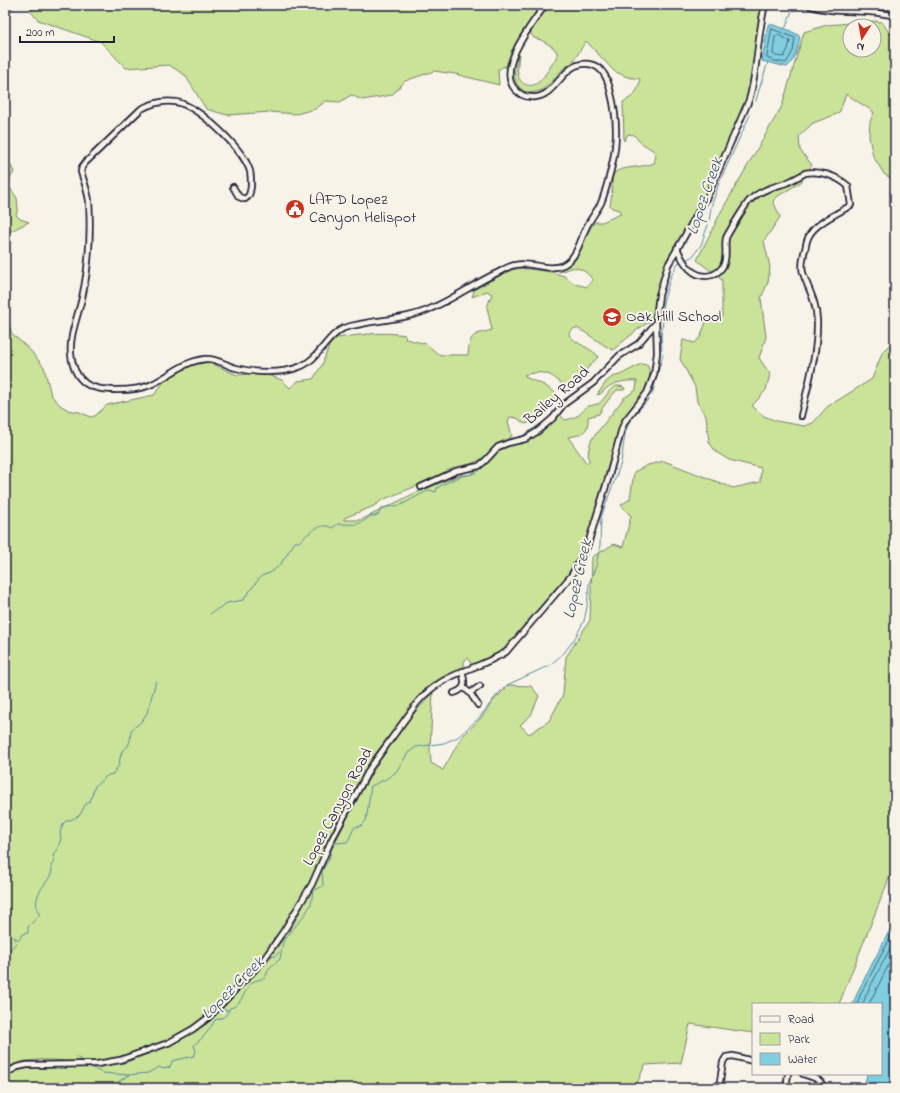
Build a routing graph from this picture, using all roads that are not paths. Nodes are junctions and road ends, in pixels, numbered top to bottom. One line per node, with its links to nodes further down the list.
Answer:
1 (545, 5): 5 (street)
2 (765, 5): 6 (street, Lopez Canyon Road)
3 (808, 5): 4 (street)
4 (895, 16)
5 (233, 187)
6 (677, 248): 7 (street, Lopez Canyon Road); 8 (street)
7 (655, 324): 9 (street, Bailey Road); 10 (street, Lopez Canyon Road)
8 (801, 416)
9 (421, 486)
10 (462, 671): 12 (street); 17 (street, Lopez Canyon Road)
11 (480, 686): 14 (street)
12 (464, 688): 13 (street); 14 (street)
13 (454, 693)
14 (470, 693): 15 (street)
15 (478, 705)
16 (752, 1061): 23 (street)
17 (5, 1074)
18 (788, 1075): 24 (street)
19 (805, 1075): 25 (street)
20 (698, 1087): 21 (street); 22 (street)
21 (688, 1088)
22 (707, 1088)
23 (719, 1088)
24 (786, 1088)
25 (823, 1088)

